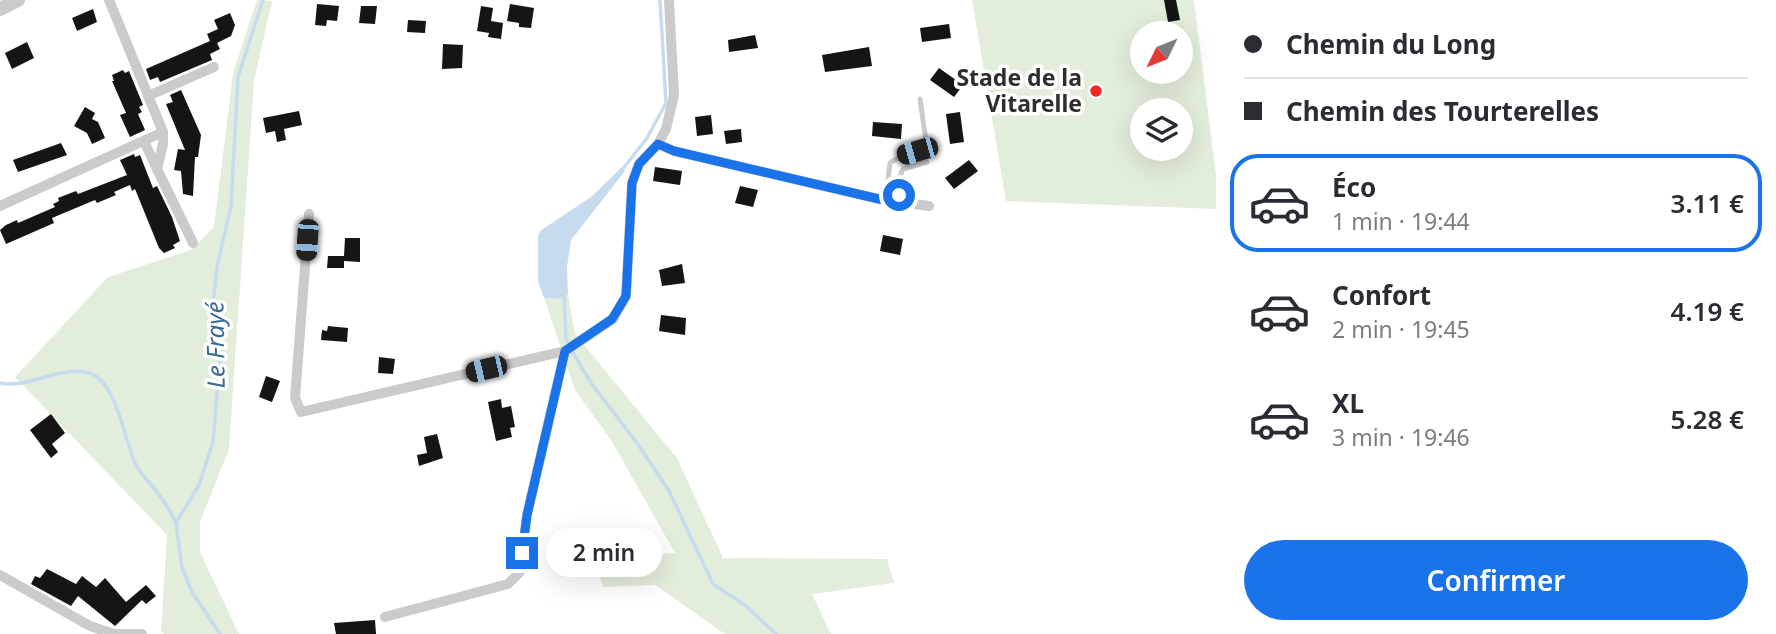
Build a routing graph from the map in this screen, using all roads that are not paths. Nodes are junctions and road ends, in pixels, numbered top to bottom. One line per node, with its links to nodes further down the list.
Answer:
1 (18, 0): 4 (street)
2 (109, 0): 6 (street)
3 (669, 0): 10 (street)
4 (0, 9)
5 (214, 67): 6 (street)
6 (148, 96): 8 (street)
7 (920, 99): 13 (lane)
8 (163, 132): 9 (street); 12 (street)
9 (144, 141): 12 (street); 15 (street)
10 (658, 144): 13 (street); 19 (street)
11 (927, 162): 14 (lane)
12 (157, 169): 18 (street)
13 (879, 199): 14 (street)
14 (891, 201): 16 (street)
15 (0, 206)
16 (929, 206)
17 (309, 214): 19 (street)
18 (193, 243)
19 (565, 351): 21 (street)
20 (0, 575): 22 (street)
21 (385, 617)
22 (142, 634)

